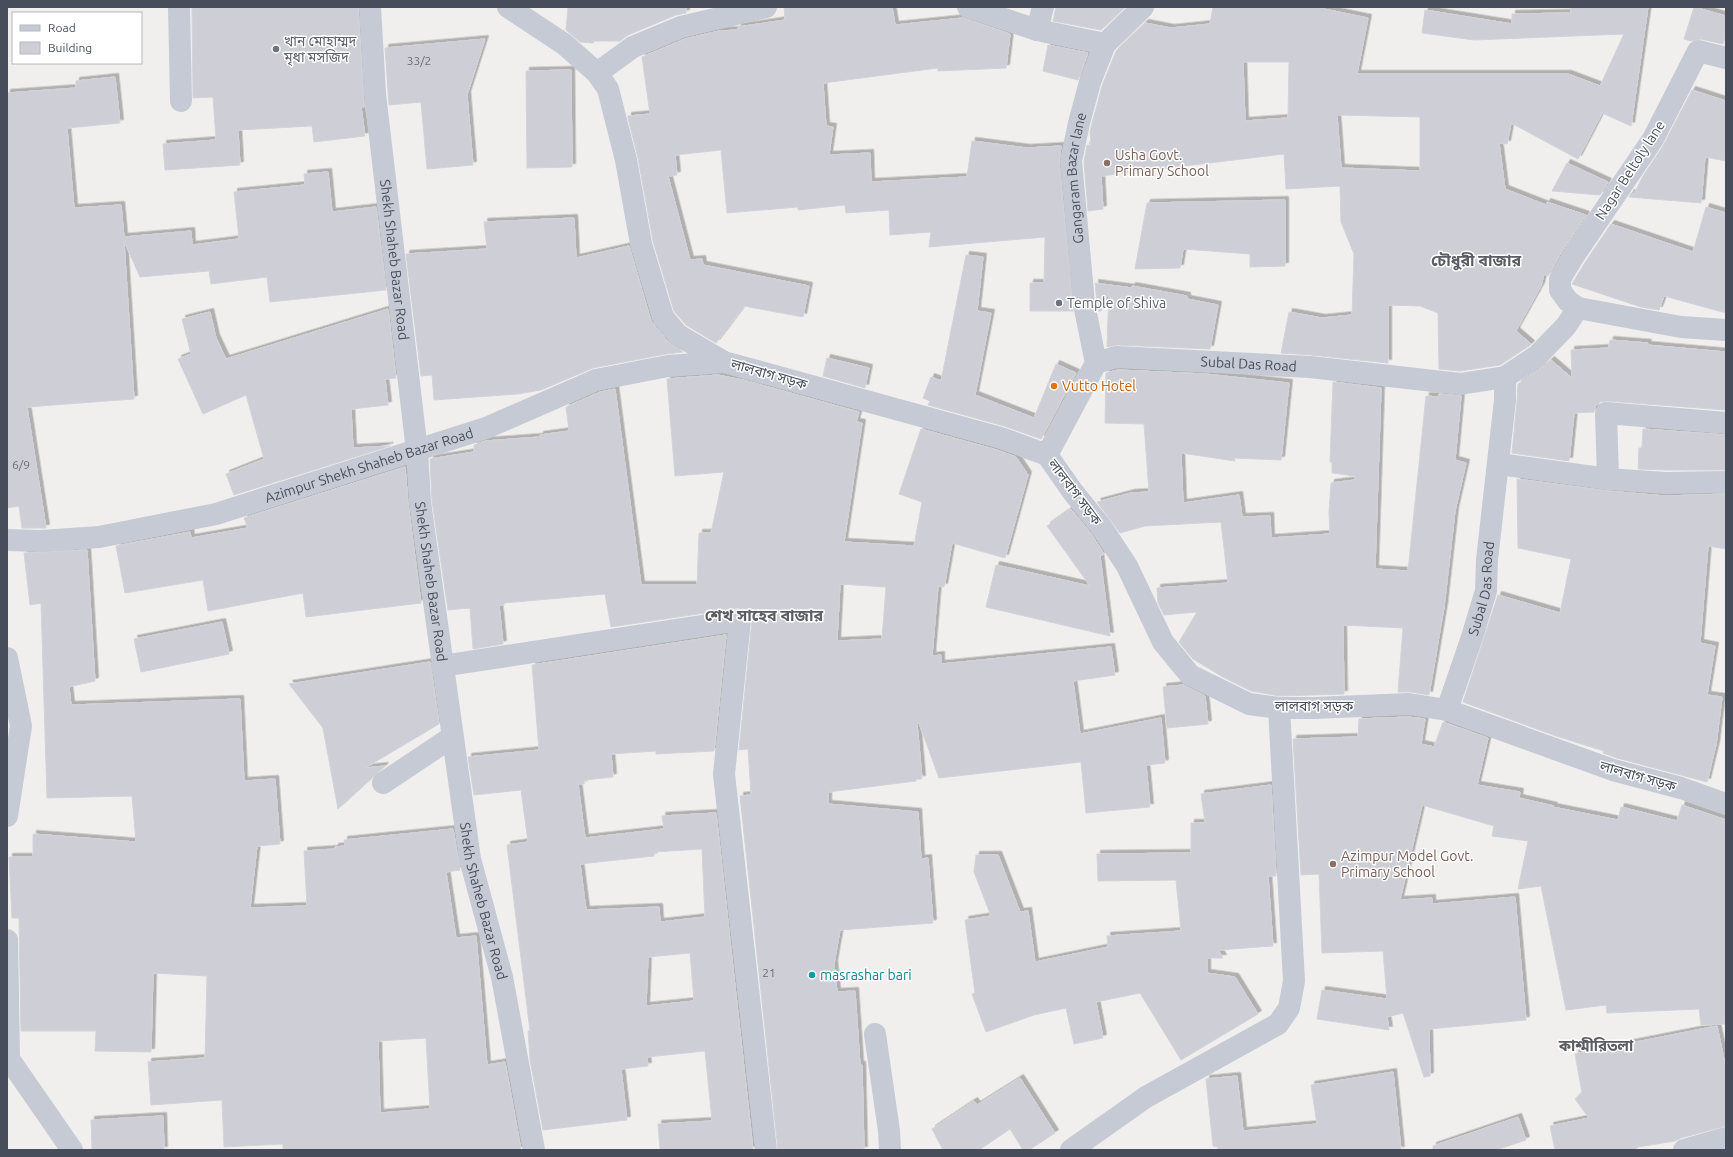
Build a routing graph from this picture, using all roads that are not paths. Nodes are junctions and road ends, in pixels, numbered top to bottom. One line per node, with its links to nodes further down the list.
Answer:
1 (179, 7): 12 (street)
2 (370, 7): 19 (street, Shekh Shaheb Bazar Road)
3 (508, 7): 11 (street, লালবাগ সড়ক)
4 (766, 7): 11 (street)
5 (968, 7): 8 (street)
6 (1043, 7): 8 (street)
7 (1143, 7): 9 (street, Gangaram Bazar lane)
8 (1037, 30): 9 (street)
9 (1104, 44): 16 (street, Gangaram Bazar lane)
10 (1726, 58): 13 (street, Nagar Beltoly lane)
11 (597, 73): 15 (street, লালবাগ সড়ক)
12 (181, 101)
13 (1578, 308): 14 (street); 17 (street, Subal Das Road)
14 (1726, 330)
15 (724, 362): 19 (street, Azimpur Shekh Shaheb Bazar Road); 20 (street, লালবাগ সড়ক)
16 (1096, 363): 17 (street, Subal Das Road); 20 (street)
17 (1505, 377): 21 (street, Subal Das Road)
18 (1726, 423): 22 (street)
19 (417, 451): 24 (street, Azimpur Shekh Shaheb Bazar Road); 26 (street, Shekh Shaheb Bazar Road)
20 (1047, 454): 27 (street, লালবাগ সড়ক)
21 (1499, 464): 22 (street); 28 (street, Subal Das Road)
22 (1608, 479): 23 (street)
23 (1726, 482)
24 (7, 540)
25 (7, 658): 32 (street)
26 (442, 666): 29 (street, Shekh Shaheb Bazar Road); 38 (street)
27 (1279, 708): 28 (street, লালবাগ সড়ক); 40 (street)
28 (1447, 710): 31 (street, লালবাগ সড়ক)
29 (452, 737): 30 (street); 37 (street, Shekh Shaheb Bazar Road)
30 (383, 783)
31 (1726, 804)
32 (7, 816)
33 (7, 940): 36 (street)
34 (875, 1034): 39 (street)
35 (1726, 1138): 41 (street)
36 (72, 1150)
37 (534, 1150)
38 (766, 1150)
39 (890, 1150)
40 (1071, 1150)
41 (1684, 1150)

